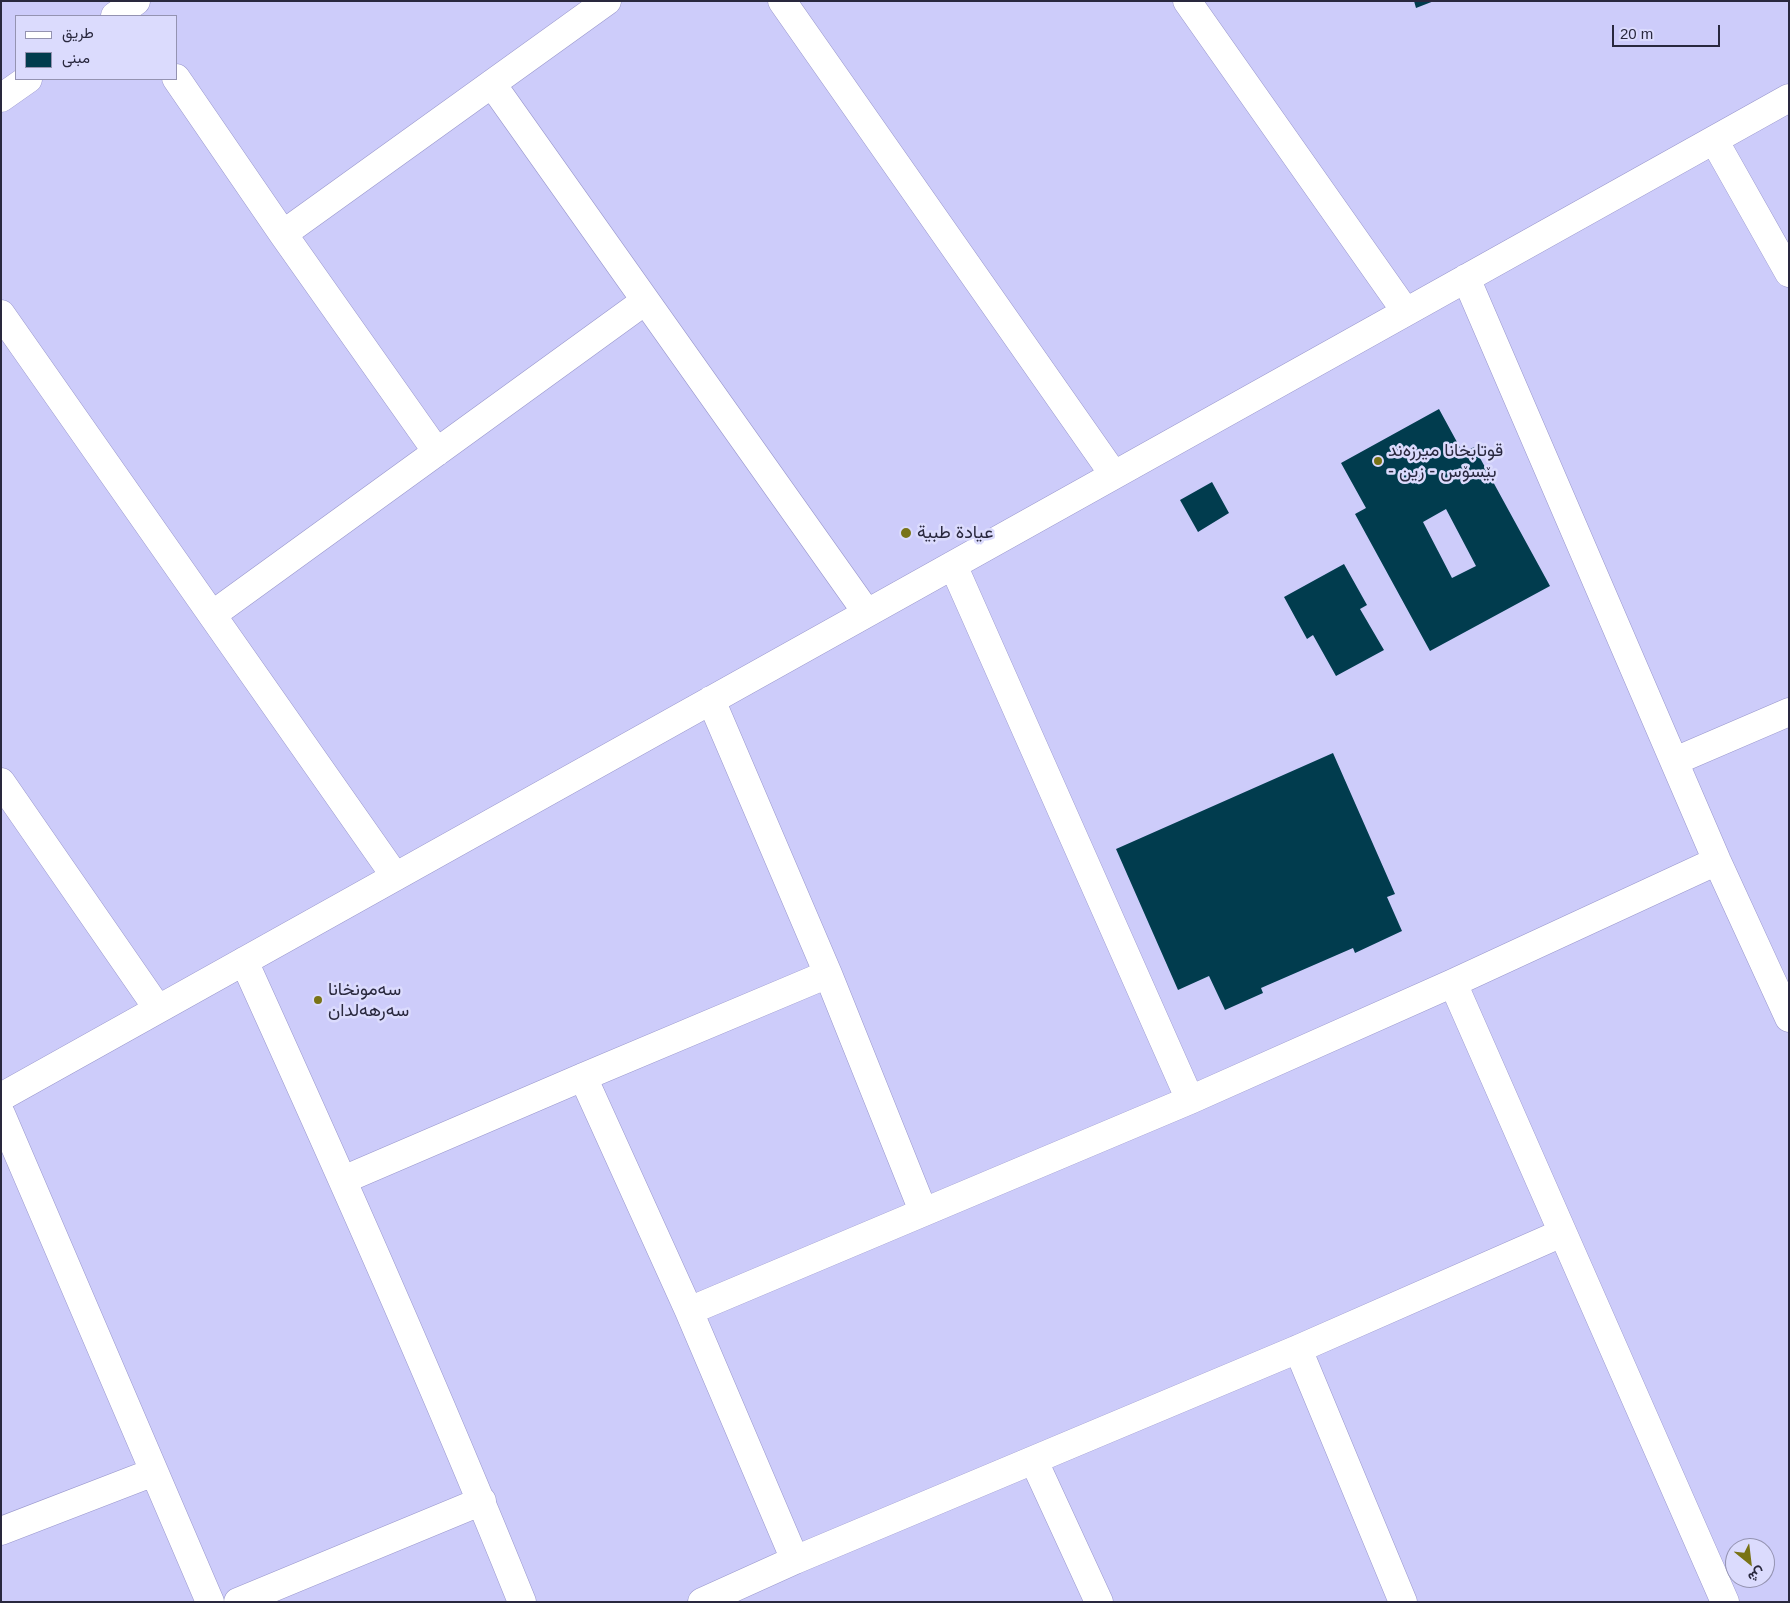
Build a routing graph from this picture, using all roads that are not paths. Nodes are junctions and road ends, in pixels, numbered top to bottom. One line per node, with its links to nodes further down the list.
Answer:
1 (607, 1): 6 (street)
2 (782, 1): 17 (street)
3 (1187, 1): 14 (street)
4 (27, 80): 7 (street)
5 (177, 80): 10 (street)
6 (492, 84): 10 (street); 13 (street)
7 (1, 98)
8 (1789, 98): 9 (street)
9 (1714, 140): 11 (street); 12 (street)
10 (283, 234): 16 (street)
11 (1789, 273)
12 (1466, 278): 14 (street); 23 (street)
13 (645, 301): 16 (street); 19 (street)
14 (1406, 312): 17 (street)
15 (1, 314): 20 (street)
16 (437, 452): 20 (street)
17 (1114, 475): 18 (street)
18 (953, 565): 19 (street); 34 (street)
19 (867, 613): 21 (street)
20 (212, 615): 26 (street)
21 (711, 700): 26 (street); 28 (street)
22 (1789, 712): 23 (street)
23 (1675, 761): 25 (street)
24 (1, 782): 30 (street)
25 (1717, 861): 29 (street); 31 (street)
26 (395, 876): 27 (street)
27 (244, 960): 30 (street); 36 (street)
28 (828, 974): 32 (street); 37 (street)
29 (1453, 983): 34 (street); 38 (street)
30 (158, 1009): 33 (street)
31 (1789, 1018)
32 (583, 1077): 36 (street); 39 (street)
33 (1, 1096)
34 (1190, 1100): 37 (street)
35 (1, 1114): 42 (street)
36 (343, 1180): 43 (street)
37 (923, 1211): 39 (street)
38 (1562, 1233): 40 (street); 52 (street)
39 (689, 1311): 45 (street)
40 (1298, 1349): 41 (street); 51 (street)
41 (1034, 1461): 45 (street); 50 (street)
42 (154, 1472): 44 (street); 46 (street)
43 (482, 1501): 47 (street); 48 (street)
44 (1, 1531)
45 (795, 1560): 49 (street)
46 (210, 1602)
47 (238, 1602)
48 (522, 1602)
49 (702, 1602)
50 (1099, 1602)
51 (1403, 1602)
52 (1725, 1602)

